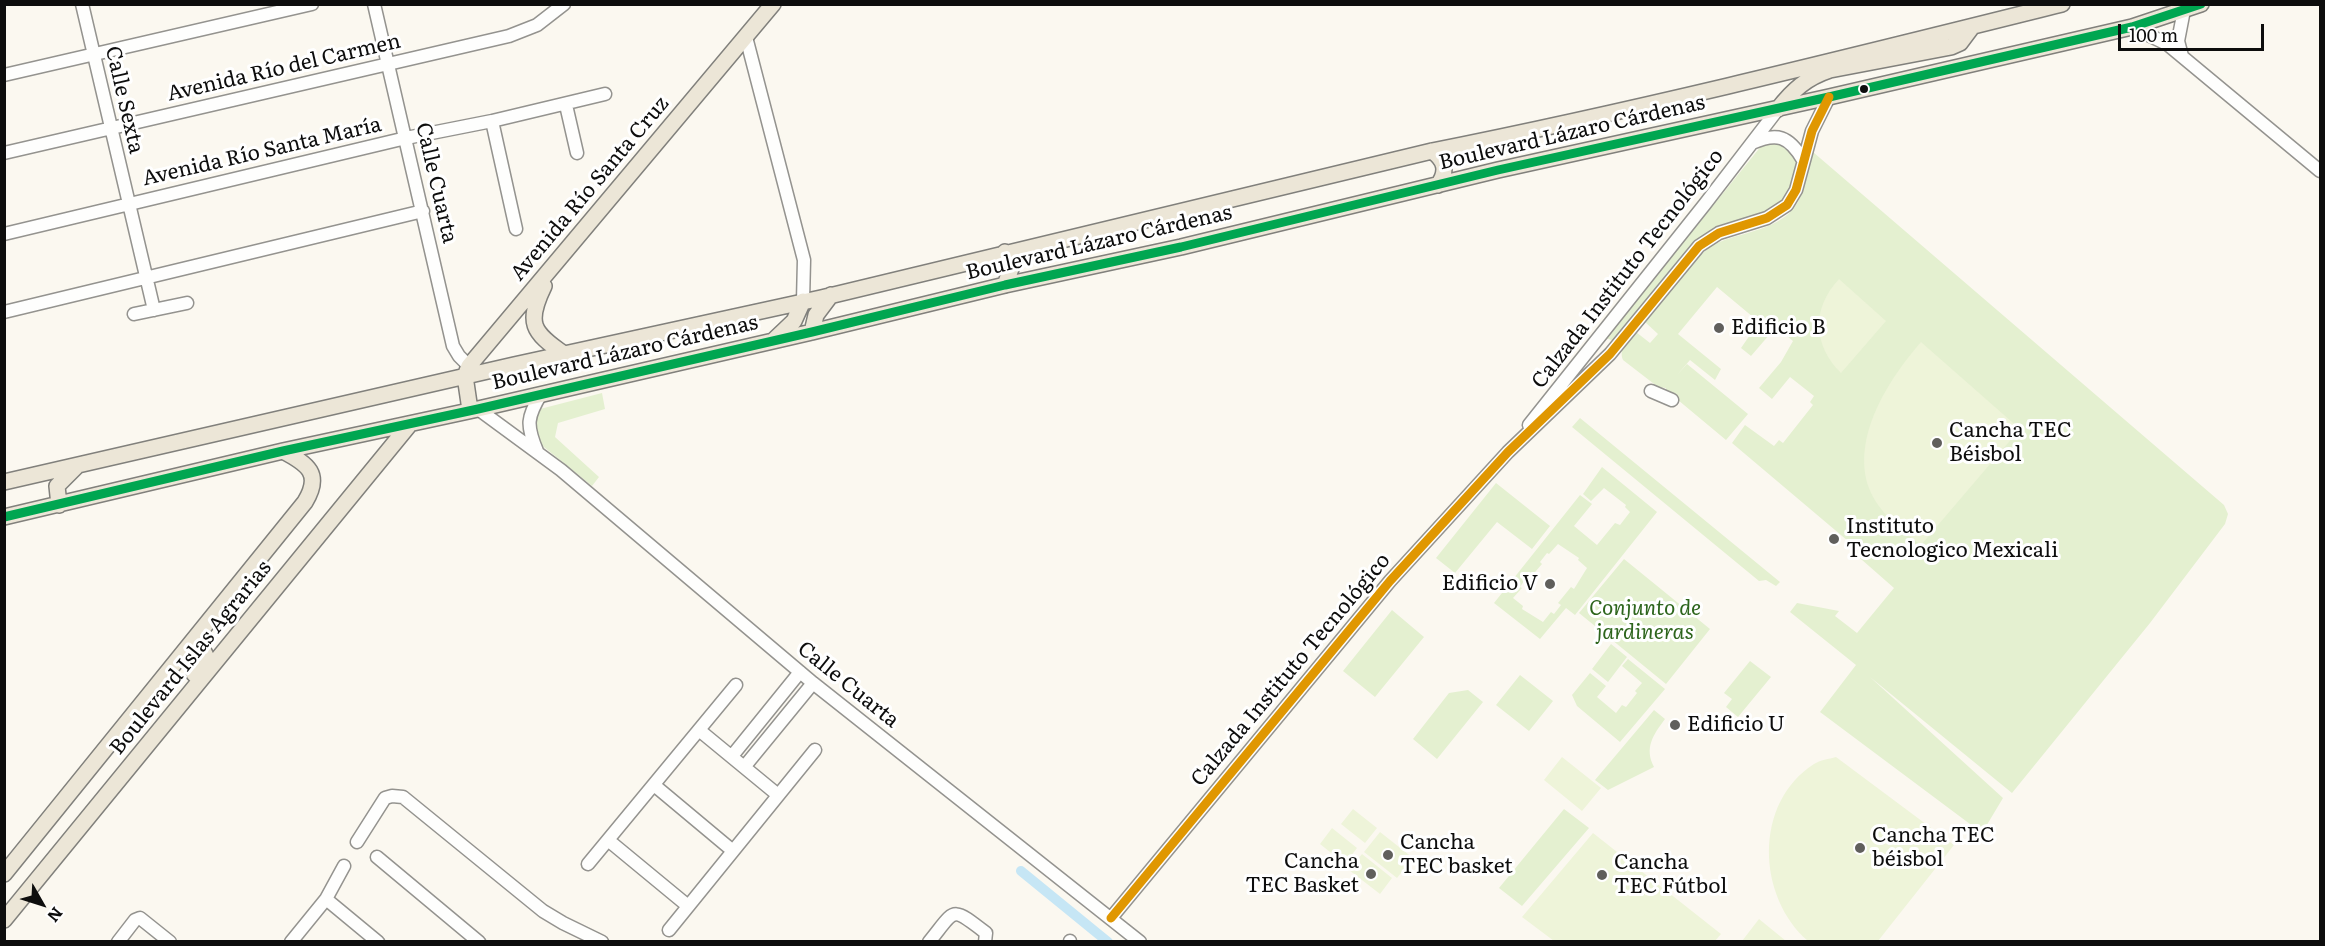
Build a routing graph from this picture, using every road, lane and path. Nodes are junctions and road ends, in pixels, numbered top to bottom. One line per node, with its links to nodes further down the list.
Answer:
1 (82, 4): 12 (street, Calle Sexta)
2 (312, 4): 12 (street)
3 (374, 4): 14 (street, Calle Cuarta)
4 (564, 4): 14 (street, Avenida Río del Carmen)
5 (773, 4): 11 (main road, Avenida Río Santa Cruz)
6 (2062, 4): 9 (main road, Boulevard Lázaro Cárdenas)
7 (2201, 4): 8 (main road, Boulevard Lázaro Cárdenas)
8 (2184, 10): 10 (main road, Boulevard Lázaro Cárdenas); 13 (street)
9 (1972, 27): 19 (main road); 24 (main road, Boulevard Lázaro Cárdenas)
10 (2132, 27): 13 (street); 17 (main road, Boulevard Lázaro Cárdenas)
11 (746, 37): 35 (main road, Avenida Río Santa Cruz); 39 (street)
12 (94, 54): 15 (street); 21 (street, Calle Sexta)
13 (2182, 56): 28 (street)
14 (388, 63): 21 (street, Avenida Río del Carmen); 22 (street, Calle Cuarta)
15 (4, 75)
16 (605, 94): 18 (street, Avenida Río Santa María)
17 (1829, 97): 19 (main road, Boulevard Lázaro Cárdenas); 27 (street, Calzada Instituto Tecnológico)
18 (566, 105): 20 (street, Avenida Río Santa María); 26 (street)
19 (1778, 109): 23 (street, Calzada Instituto Tecnológico); 29 (main road, Boulevard Lázaro Cárdenas)
20 (492, 121): 22 (street, Avenida Río Santa María); 32 (street)
21 (111, 129): 25 (street, Avenida Río del Carmen); 30 (street, Calle Sexta)
22 (406, 138): 30 (street, Avenida Río Santa María); 31 (street, Calle Cuarta)
23 (1751, 144): 27 (street); 45 (street, Calzada Instituto Tecnológico)
24 (1432, 151): 29 (main road); 34 (main road, Boulevard Lázaro Cárdenas)
25 (4, 153)
26 (577, 153)
27 (1803, 160): 47 (street, Calzada Instituto Tecnológico)
28 (2320, 171)
29 (1438, 184): 37 (main road, Boulevard Lázaro Cárdenas)
30 (129, 204): 33 (street, Avenida Río Santa María); 36 (street, Calle Sexta)
31 (423, 212): 36 (street); 49 (street, Calle Cuarta)
32 (516, 229)
33 (4, 234)
34 (1005, 252): 37 (main road); 38 (main road, Boulevard Lázaro Cárdenas)
35 (556, 263): 48 (main road); 49 (main road, Avenida Río Santa Cruz)
36 (146, 278): 41 (street, Calle Sexta); 42 (street)
37 (1005, 285): 44 (main road, Boulevard Lázaro Cárdenas)
38 (831, 296): 39 (main road, Boulevard Lázaro Cárdenas); 44 (main road)
39 (803, 301): 46 (main road); 48 (main road, Boulevard Lázaro Cárdenas)
40 (188, 303): 41 (street)
41 (154, 310): 43 (street)
42 (4, 312)
43 (134, 314)
44 (812, 332): 46 (main road, Boulevard Lázaro Cárdenas)
45 (1600, 335): 47 (street); 57 (street, Calzada Instituto Tecnológico)
46 (774, 340): 51 (main road, Boulevard Lázaro Cárdenas)
47 (1616, 348): 57 (street, Calzada Instituto Tecnológico)
48 (564, 354): 49 (main road, Boulevard Lázaro Cárdenas)
49 (467, 371): 53 (main road); 58 (main road, Boulevard Lázaro Cárdenas)
50 (1651, 391): 52 (street)
51 (542, 394): 53 (main road, Boulevard Lázaro Cárdenas); 56 (street)
52 (1672, 400)
53 (474, 410): 54 (main road, Boulevard Lázaro Cárdenas); 56 (street, Calle Cuarta)
54 (410, 423): 55 (main road, Boulevard Lázaro Cárdenas); 66 (main road, Boulevard Islas Agrarias)
55 (283, 451): 60 (main road, Boulevard Lázaro Cárdenas); 62 (main road, Boulevard Islas Agrarias)
56 (538, 452): 63 (street, Calle Cuarta)
57 (1508, 452): 82 (street, Calzada Instituto Tecnológico)
58 (78, 465): 59 (main road, Boulevard Lázaro Cárdenas); 60 (main road)
59 (4, 482)
60 (58, 505): 61 (main road, Boulevard Lázaro Cárdenas)
61 (4, 517)
62 (189, 646): 66 (main road); 79 (main road, Boulevard Islas Agrarias)
63 (800, 672): 64 (street, Calle Cuarta); 69 (street)
64 (813, 683): 70 (street); 82 (street, Calle Cuarta)
65 (736, 685): 67 (street)
66 (163, 726): 83 (main road, Boulevard Islas Agrarias)
67 (699, 730): 69 (street); 71 (street)
68 (815, 750): 72 (street)
69 (732, 756): 70 (street)
70 (745, 766): 72 (street)
71 (654, 786): 73 (street); 75 (street)
72 (778, 795): 75 (street)
73 (608, 840): 77 (street); 81 (street)
74 (357, 842): 90 (street)
75 (733, 851): 81 (street)
76 (377, 857): 89 (street)
77 (588, 864)
78 (344, 866): 80 (street)
79 (4, 874)
80 (326, 899): 87 (street); 88 (street)
81 (688, 906): 84 (street)
82 (1111, 918): 93 (street, Calle Cuarta)
83 (4, 920)
84 (669, 930)
85 (118, 942): 86 (street)
86 (170, 942)
87 (291, 942)
88 (378, 942)
89 (478, 942)
90 (602, 942)
91 (929, 942): 92 (street)
92 (986, 942)
93 (1140, 942)

